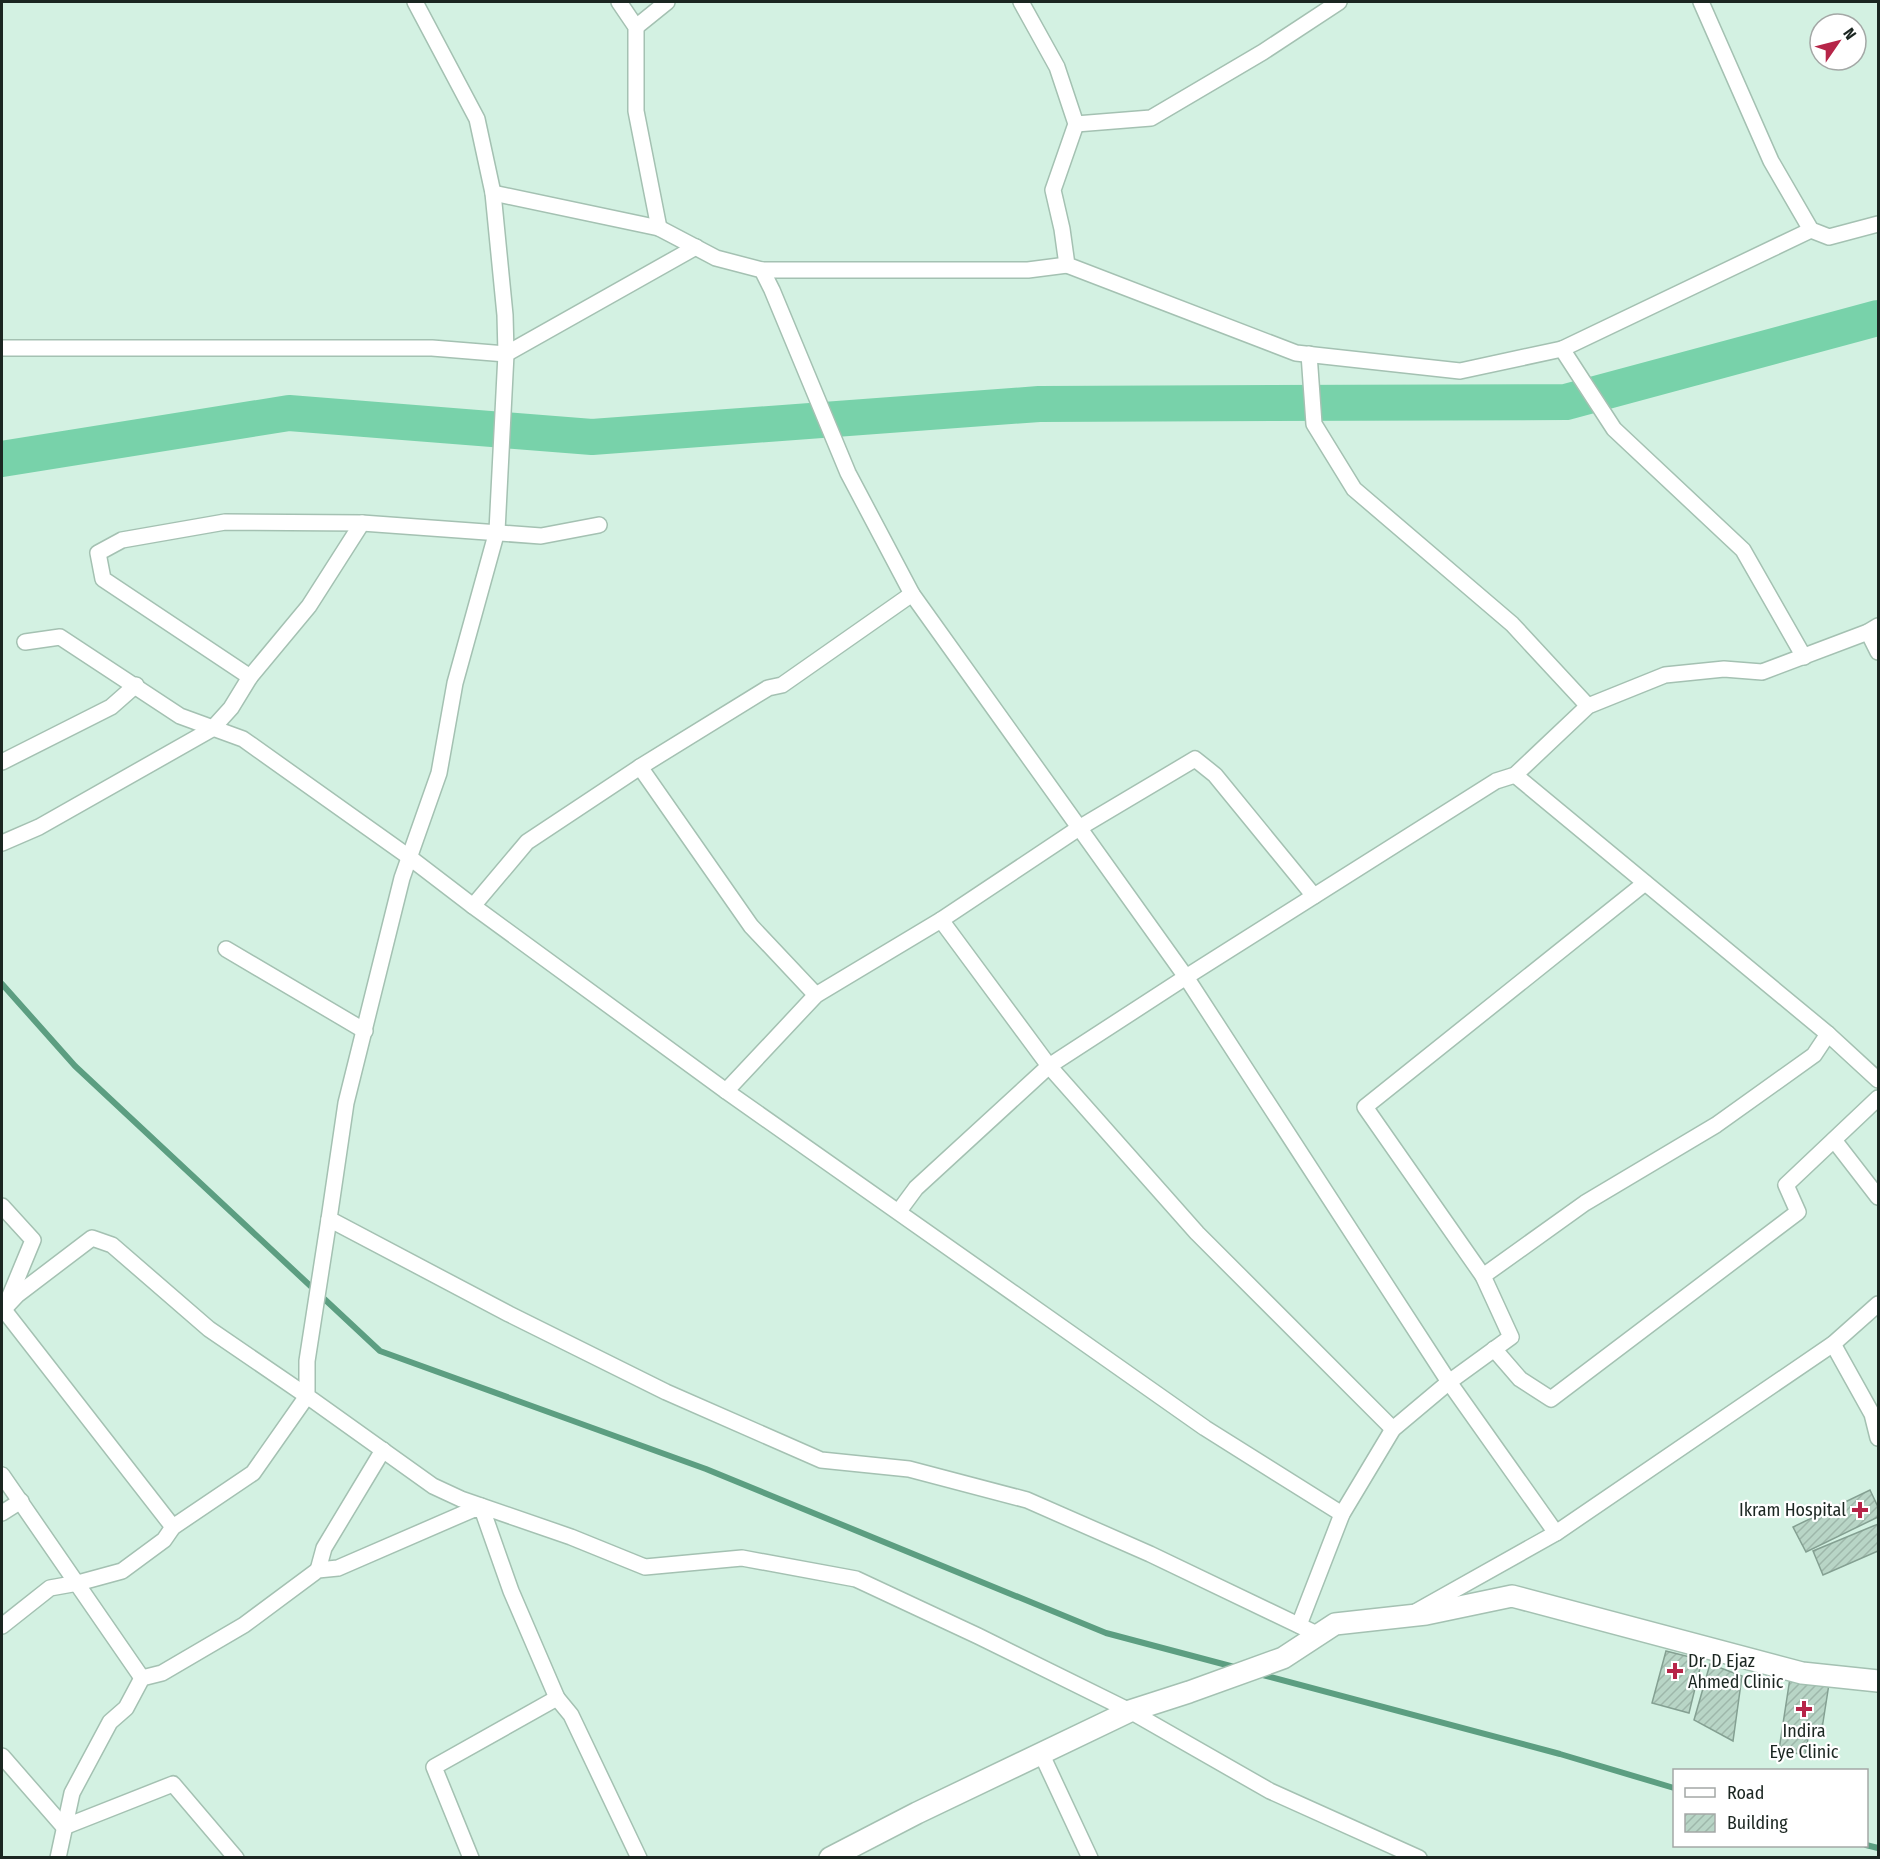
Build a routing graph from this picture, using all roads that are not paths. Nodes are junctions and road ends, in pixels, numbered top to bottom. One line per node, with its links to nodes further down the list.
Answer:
1 (415, 2): 9 (street)
2 (619, 2): 7 (street)
3 (667, 2): 7 (street)
4 (1021, 2): 8 (street)
5 (1339, 2): 8 (street)
6 (1701, 2): 12 (street)
7 (636, 27): 11 (street)
8 (1076, 124): 14 (street)
9 (493, 193): 11 (street); 18 (street)
10 (1878, 224): 12 (street)
11 (659, 228): 13 (street)
12 (1811, 230): 17 (street)
13 (696, 247): 15 (street); 18 (street)
14 (1066, 265): 15 (street); 19 (street)
15 (762, 270): 23 (street)
16 (2, 348): 18 (street)
17 (1562, 349): 19 (street); 27 (street)
18 (506, 354): 22 (street)
19 (1309, 354): 30 (street)
20 (362, 522): 22 (street); 28 (street); 28 (street)
21 (599, 525): 22 (street)
22 (497, 531): 37 (street)
23 (912, 594): 33 (street); 35 (street)
24 (1873, 629): 26 (street); 27 (street)
25 (26, 642): 29 (street)
26 (1878, 652)
27 (1804, 657): 30 (street)
28 (250, 677): 31 (street)
29 (136, 685): 31 (street); 32 (street)
30 (1588, 706): 34 (street)
31 (212, 729): 36 (street); 37 (street)
32 (2, 762)
33 (640, 767): 40 (street); 44 (street)
34 (1515, 776): 38 (street); 39 (street)
35 (1079, 828): 39 (street); 41 (street); 43 (street)
36 (2, 843)
37 (409, 857): 40 (street); 45 (street)
38 (1645, 883): 46 (street); 56 (street)
39 (1314, 896): 43 (street)
40 (472, 906): 49 (street)
41 (941, 920): 44 (street); 47 (street)
42 (226, 949): 45 (street)
43 (1186, 977): 47 (street); 61 (street)
44 (816, 995): 49 (street)
45 (364, 1031): 55 (street)
46 (1828, 1034): 48 (street); 56 (street)
47 (1049, 1066): 54 (street); 63 (street)
48 (1878, 1080)
49 (726, 1091): 54 (street)
50 (1878, 1098): 51 (street)
51 (1834, 1140): 52 (street); 60 (street)
52 (1878, 1197)
53 (2, 1206): 58 (street)
54 (899, 1211): 70 (street)
55 (329, 1219): 62 (street); 76 (street)
56 (1484, 1276): 60 (street)
57 (1878, 1304): 59 (street)
58 (3, 1311): 62 (street); 71 (street)
59 (1833, 1344): 64 (street); 72 (street)
60 (1494, 1349): 61 (street)
61 (1449, 1382): 63 (street); 72 (street)
62 (307, 1396): 65 (street); 71 (street)
63 (1393, 1429): 70 (street)
64 (1878, 1438)
65 (383, 1450): 68 (street); 73 (street)
66 (2, 1475): 67 (street)
67 (21, 1501): 69 (street); 74 (street)
68 (481, 1506): 73 (street); 81 (street); 82 (street)
69 (2, 1513)
70 (1342, 1514): 76 (street)
71 (173, 1527): 74 (street)
72 (1556, 1533): 75 (street)
73 (318, 1570): 79 (street)
74 (78, 1583): 77 (street); 79 (street)
75 (1410, 1616): 78 (street); 80 (street)
76 (1299, 1625): 78 (street)
77 (2, 1626)
78 (1319, 1635): 82 (street)
79 (142, 1678): 85 (street)
80 (1878, 1681)
81 (557, 1698): 88 (street); 89 (street)
82 (1130, 1711): 83 (street); 92 (street)
83 (1041, 1753): 90 (street); 91 (street)
84 (2, 1756): 85 (street)
85 (64, 1827): 86 (street); 87 (street)
86 (58, 1857)
87 (236, 1857)
88 (471, 1857)
89 (639, 1857)
90 (830, 1857)
91 (1090, 1857)
92 (1419, 1857)

